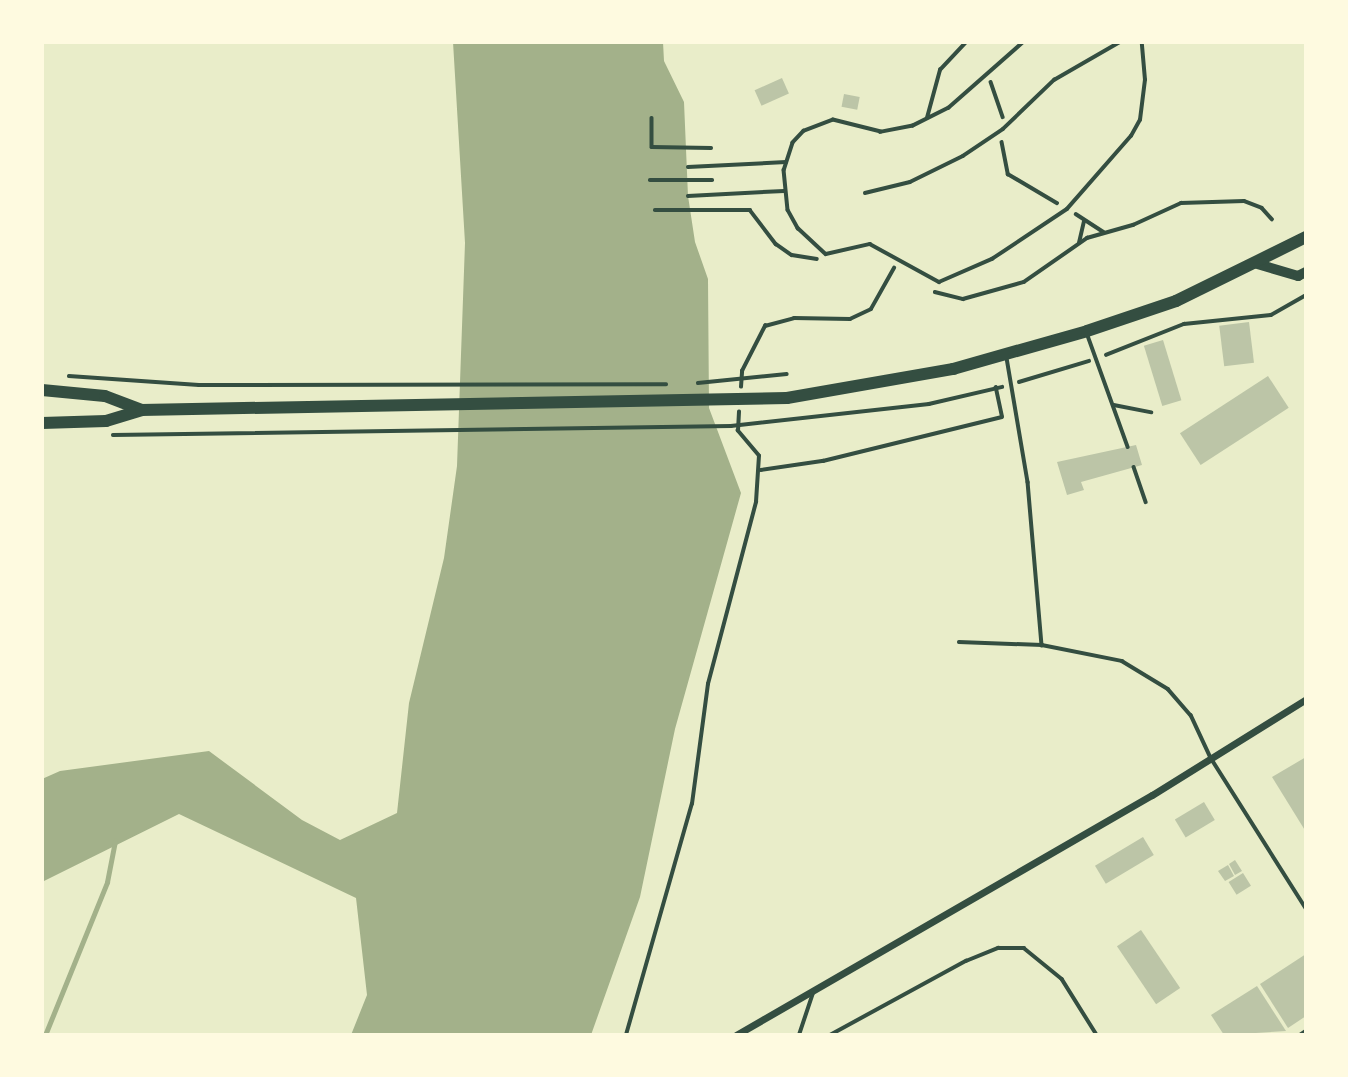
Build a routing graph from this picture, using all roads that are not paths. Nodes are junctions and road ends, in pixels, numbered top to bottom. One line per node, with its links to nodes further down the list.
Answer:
1 (967, 42): 5 (lane)
2 (1024, 42): 5 (lane)
3 (1120, 42): 9 (lane)
4 (1142, 42): 8 (lane)
5 (926, 120): 6 (lane)
6 (786, 162): 7 (lane); 8 (lane)
7 (688, 167)
8 (784, 191): 10 (lane)
9 (865, 193)
10 (688, 196)
11 (1306, 237): 12 (main road)
12 (1254, 263): 13 (street); 14 (main road)
13 (1306, 272)
14 (1087, 331): 15 (main road); 17 (lane)
15 (1006, 356): 18 (main road); 25 (lane)
16 (42, 390): 18 (main road)
17 (1114, 405): 19 (lane); 21 (lane)
18 (141, 410): 20 (main road)
19 (1151, 412)
20 (42, 422)
21 (1128, 447)
22 (1134, 467): 23 (lane)
23 (1146, 502)
24 (959, 642): 25 (lane)
25 (1042, 645): 27 (lane)
26 (1306, 699): 27 (street)
27 (1212, 758): 28 (lane); 29 (street)
28 (1306, 908)
29 (815, 989): 31 (street); 32 (lane)
30 (1306, 1031): 35 (lane)
31 (736, 1035)
32 (799, 1035)
33 (830, 1035): 34 (lane)
34 (1097, 1035)
35 (1300, 1035)

